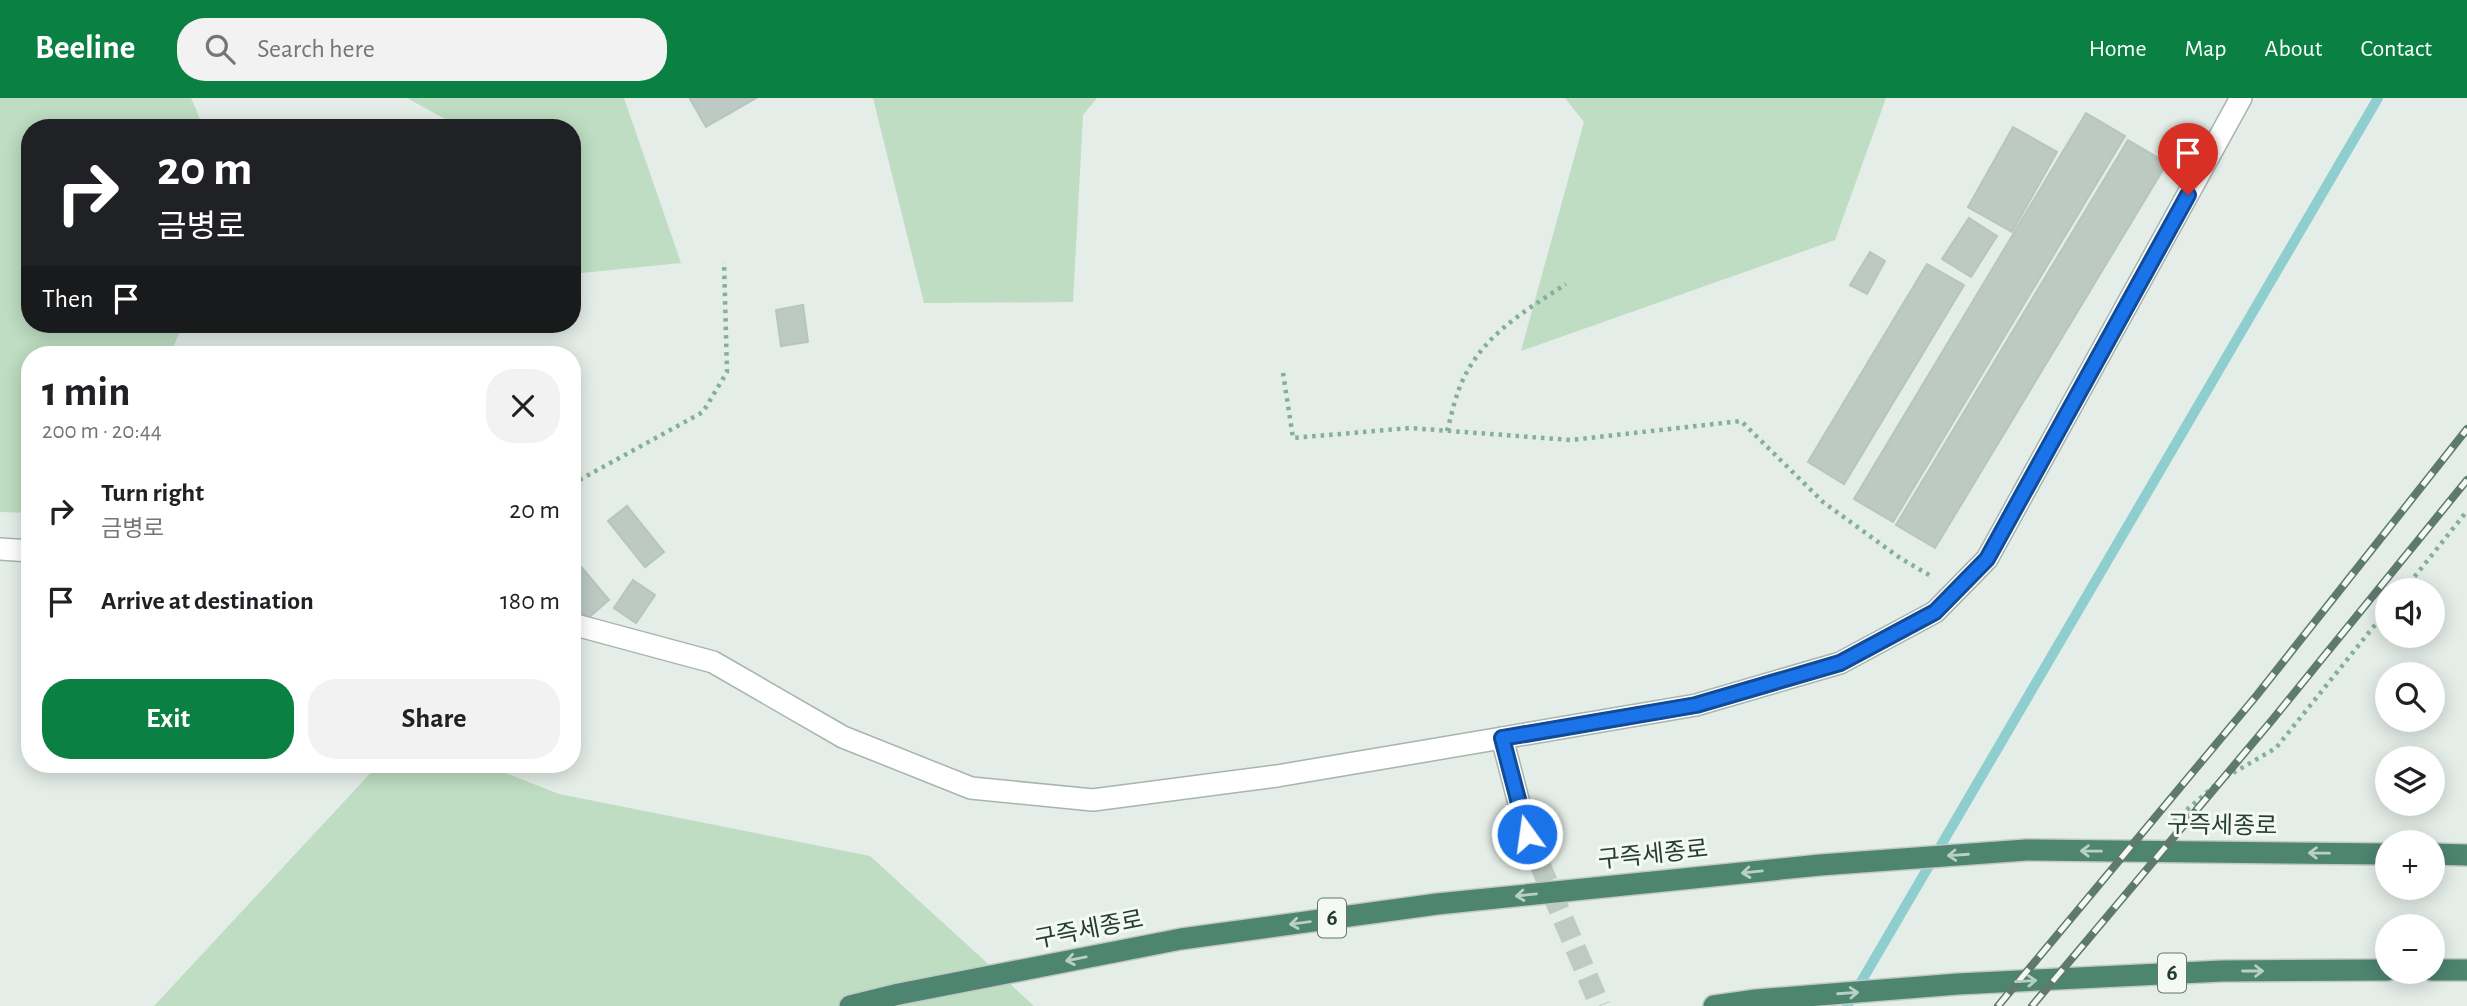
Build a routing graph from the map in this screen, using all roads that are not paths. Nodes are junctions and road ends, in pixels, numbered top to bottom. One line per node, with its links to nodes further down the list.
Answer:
1 (2241, 98): 5 (street)
2 (0, 549): 3 (street)
3 (21, 550)
4 (581, 626): 5 (street)
5 (1502, 738): 6 (street)
6 (1527, 834)
7 (2375, 854): 13 (highway, 구즉세종로 / 6, one-way to 13)
8 (2445, 854): 9 (highway)
9 (2467, 855)
10 (2375, 970): 14 (highway, 6, one-way to 10)
11 (2445, 970): 12 (highway)
12 (2467, 970)
13 (850, 1006)
14 (1714, 1006)

